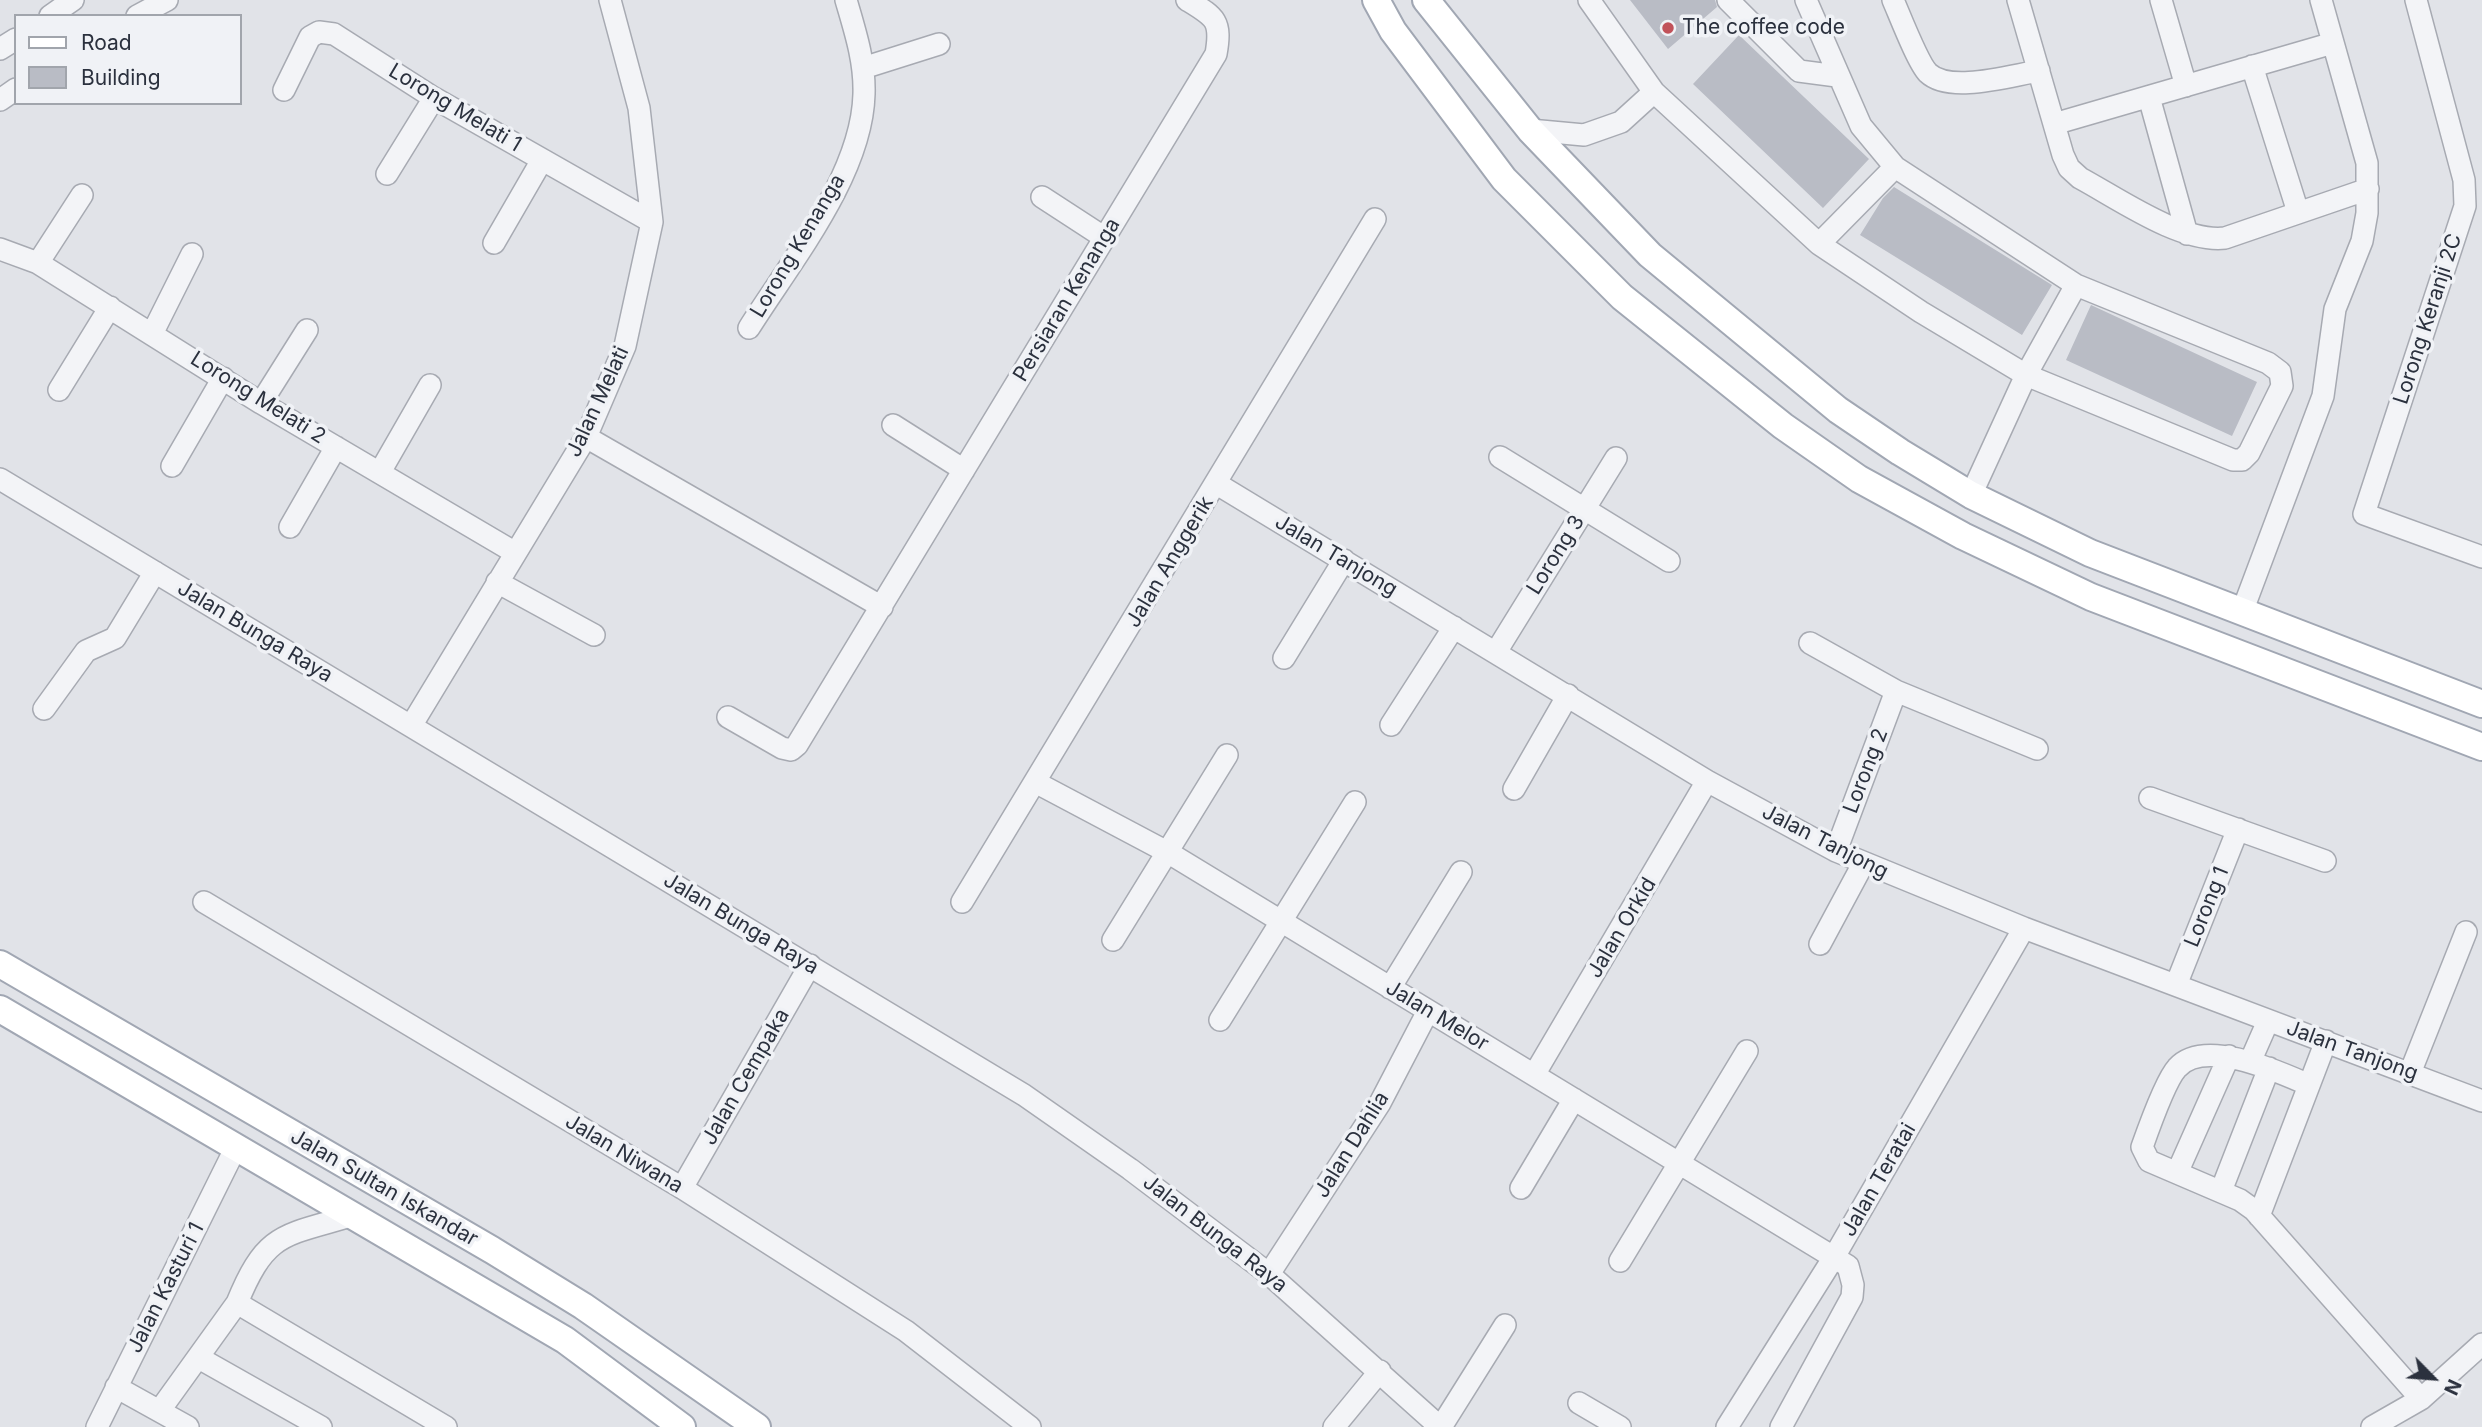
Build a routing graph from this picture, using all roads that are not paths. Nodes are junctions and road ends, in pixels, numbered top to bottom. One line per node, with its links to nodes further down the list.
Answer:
1 (73, 0): 16 (street)
2 (167, 0): 17 (street)
3 (610, 0): 39 (street, Jalan Melati)
4 (846, 0): 21 (street, Lorong Kenanga)
5 (1187, 0): 41 (street, Persiaran Kenanga)
6 (1376, 0): 90 (main road)
7 (1426, 0): 30 (main road)
8 (1589, 0): 26 (street)
9 (1728, 0): 23 (street)
10 (1806, 0): 23 (street)
11 (1893, 0): 22 (street)
12 (2018, 0): 22 (street)
13 (2161, 0): 24 (street)
14 (2321, 0): 18 (street)
15 (2416, 0): 71 (street, Lorong Keranji 2C)
16 (53, 14)
17 (141, 14)
18 (2333, 43): 20 (street); 34 (street)
19 (939, 44): 21 (street)
20 (2252, 66): 24 (street); 37 (street)
21 (863, 68): 49 (street, Lorong Kenanga)
22 (2039, 71): 29 (street)
23 (1837, 76): 32 (street)
24 (2186, 86): 27 (street)
25 (284, 90): 28 (street, Lorong Melati 1)
26 (1654, 92): 30 (street); 43 (street)
27 (2149, 97): 29 (street); 40 (street)
28 (434, 98): 31 (street, Lorong Melati 1); 33 (street)
29 (2054, 124): 40 (street)
30 (1530, 130): 67 (main road)
31 (542, 160): 39 (street, Lorong Melati 1); 42 (street)
32 (1895, 167): 43 (street); 47 (street)
33 (387, 174)
34 (2368, 189): 37 (street); 77 (street)
35 (82, 195): 46 (street)
36 (1042, 197): 41 (street)
37 (2298, 212): 40 (street)
38 (1375, 219): 66 (street, Jalan Anggerik)
39 (652, 222): 58 (street, Jalan Melati)
40 (2187, 234)
41 (1105, 238): 63 (street, Persiaran Kenanga)
42 (494, 243)
43 (1819, 244): 52 (street)
44 (0, 249): 46 (street, Lorong Melati 2)
45 (192, 254): 51 (street)
46 (38, 263): 48 (street, Lorong Melati 2)
47 (2076, 285): 52 (street); 52 (street)
48 (110, 307): 51 (street, Lorong Melati 2); 55 (street)
49 (749, 328)
50 (307, 330): 56 (street)
51 (153, 332): 53 (street, Lorong Melati 2)
52 (2026, 375): 67 (street)
53 (223, 378): 56 (street, Lorong Melati 2); 62 (street)
54 (430, 385): 64 (street)
55 (59, 390)
56 (261, 403): 59 (street, Lorong Melati 2)
57 (893, 425): 63 (street)
58 (586, 437): 70 (street, Jalan Melati); 76 (street)
59 (336, 447): 64 (street, Lorong Melati 2); 69 (street)
60 (1500, 457): 68 (street)
61 (1616, 458): 68 (street, Lorong 3)
62 (172, 466)
63 (964, 470): 76 (street, Persiaran Kenanga)
64 (380, 472): 70 (street, Lorong Melati 2)
65 (0, 479): 74 (street, Jalan Bunga Raya)
66 (1217, 484): 72 (street, Jalan Tanjong); 94 (street, Jalan Anggerik)
67 (1972, 495): 77 (main road)
68 (1585, 508): 73 (street); 81 (street, Lorong 3)
69 (290, 527)
70 (514, 552): 75 (street, Jalan Melati)
71 (2482, 557)
72 (1344, 560): 78 (street, Jalan Tanjong); 82 (street)
73 (1669, 561)
74 (155, 572): 86 (street); 89 (street, Jalan Bunga Raya)
75 (497, 582): 79 (street); 89 (street, Jalan Melati)
76 (882, 607): 87 (street, Persiaran Kenanga)
77 (2242, 612): 85 (main road)
78 (1454, 627): 81 (street, Jalan Tanjong); 88 (street)
79 (594, 635)
80 (1810, 643): 83 (street)
81 (1496, 652): 84 (street, Jalan Tanjong)
82 (1284, 658)
83 (1896, 691): 91 (street); 99 (street, Lorong 2)
84 (1568, 695): 93 (street, Jalan Tanjong); 95 (street)
85 (2482, 704)
86 (44, 709)
87 (728, 717)
88 (1391, 725)
89 (411, 726): 112 (street, Jalan Bunga Raya)
90 (2482, 747)
91 (2036, 749)
92 (1227, 755): 100 (street)
93 (1707, 781): 99 (street, Jalan Tanjong); 124 (street, Jalan Orkid)
94 (1035, 782): 100 (street, Jalan Melor); 105 (street, Jalan Anggerik)
95 (1514, 789)
96 (2150, 798): 98 (street)
97 (1355, 802): 106 (street)
98 (2238, 829): 101 (street); 113 (street, Lorong 1)
99 (1836, 851): 102 (street, Jalan Tanjong)
100 (1169, 853): 106 (street, Jalan Melor); 109 (street)
101 (2325, 861)
102 (1863, 864): 107 (street, Jalan Tanjong); 110 (street)
103 (1461, 872): 114 (street)
104 (204, 902): 131 (street, Jalan Niwana)
105 (962, 902)
106 (1279, 920): 114 (street, Jalan Melor); 117 (street)
107 (2024, 928): 113 (street, Jalan Tanjong); 136 (street, Jalan Teratai)
108 (2466, 932): 123 (street)
109 (1112, 940)
110 (1820, 944)
111 (0, 964): 153 (main road, Jalan Sultan Iskandar)
112 (810, 965): 131 (street, Jalan Cempaka); 138 (street, Jalan Bunga Raya)
113 (2176, 985): 118 (street, Jalan Tanjong)
114 (1390, 988): 116 (street, Jalan Melor)
115 (0, 1009): 128 (main road, Jalan Sultan Iskandar)
116 (1428, 1011): 124 (street, Jalan Melor); 138 (street, Jalan Dahlia)
117 (1220, 1020)
118 (2268, 1021): 119 (street, Jalan Tanjong); 122 (street)
119 (2326, 1041): 123 (street, Jalan Tanjong); 125 (street)
120 (1747, 1051): 129 (street)
121 (2229, 1056): 122 (street); 130 (street); 130 (street)
122 (2260, 1065): 125 (street); 133 (street)
123 (2410, 1073): 127 (street, Jalan Tanjong)
124 (1534, 1075): 126 (street, Jalan Melor)
125 (2309, 1085): 135 (street)
126 (1574, 1099): 129 (street, Jalan Melor); 132 (street)
127 (2482, 1101)
128 (235, 1149): 134 (main road, Jalan Sultan Iskandar); 144 (street, Jalan Kasturi 1)
129 (1679, 1163): 136 (street, Jalan Melor); 137 (street)
130 (2177, 1173): 133 (street)
131 (682, 1188): 154 (street, Jalan Niwana)
132 (1521, 1188)
133 (2221, 1191): 135 (street)
134 (351, 1216): 139 (street); 152 (main road, Jalan Sultan Iskandar)
135 (2259, 1216): 145 (street)
136 (1834, 1257): 158 (street, Jalan Teratai); 159 (street)
137 (1620, 1261)
138 (1269, 1274): 143 (street, Jalan Bunga Raya)
139 (237, 1303): 142 (street); 151 (street)
140 (1505, 1325): 156 (street)
141 (2482, 1344): 145 (street)
142 (199, 1358): 147 (street); 150 (street)
143 (1380, 1371): 155 (street); 156 (street, Jalan Bunga Raya)
144 (116, 1387): 147 (street); 148 (street, Jalan Kasturi 1)
145 (2421, 1399): 160 (street)
146 (1579, 1404): 157 (street)
147 (160, 1410): 149 (street)
148 (97, 1427)
149 (188, 1427)
150 (321, 1427)
151 (446, 1427)
152 (682, 1427)
153 (757, 1427)
154 (1030, 1427)
155 (1334, 1427)
156 (1441, 1427)
157 (1620, 1427)
158 (1727, 1427)
159 (1781, 1427)
160 (2372, 1427)

